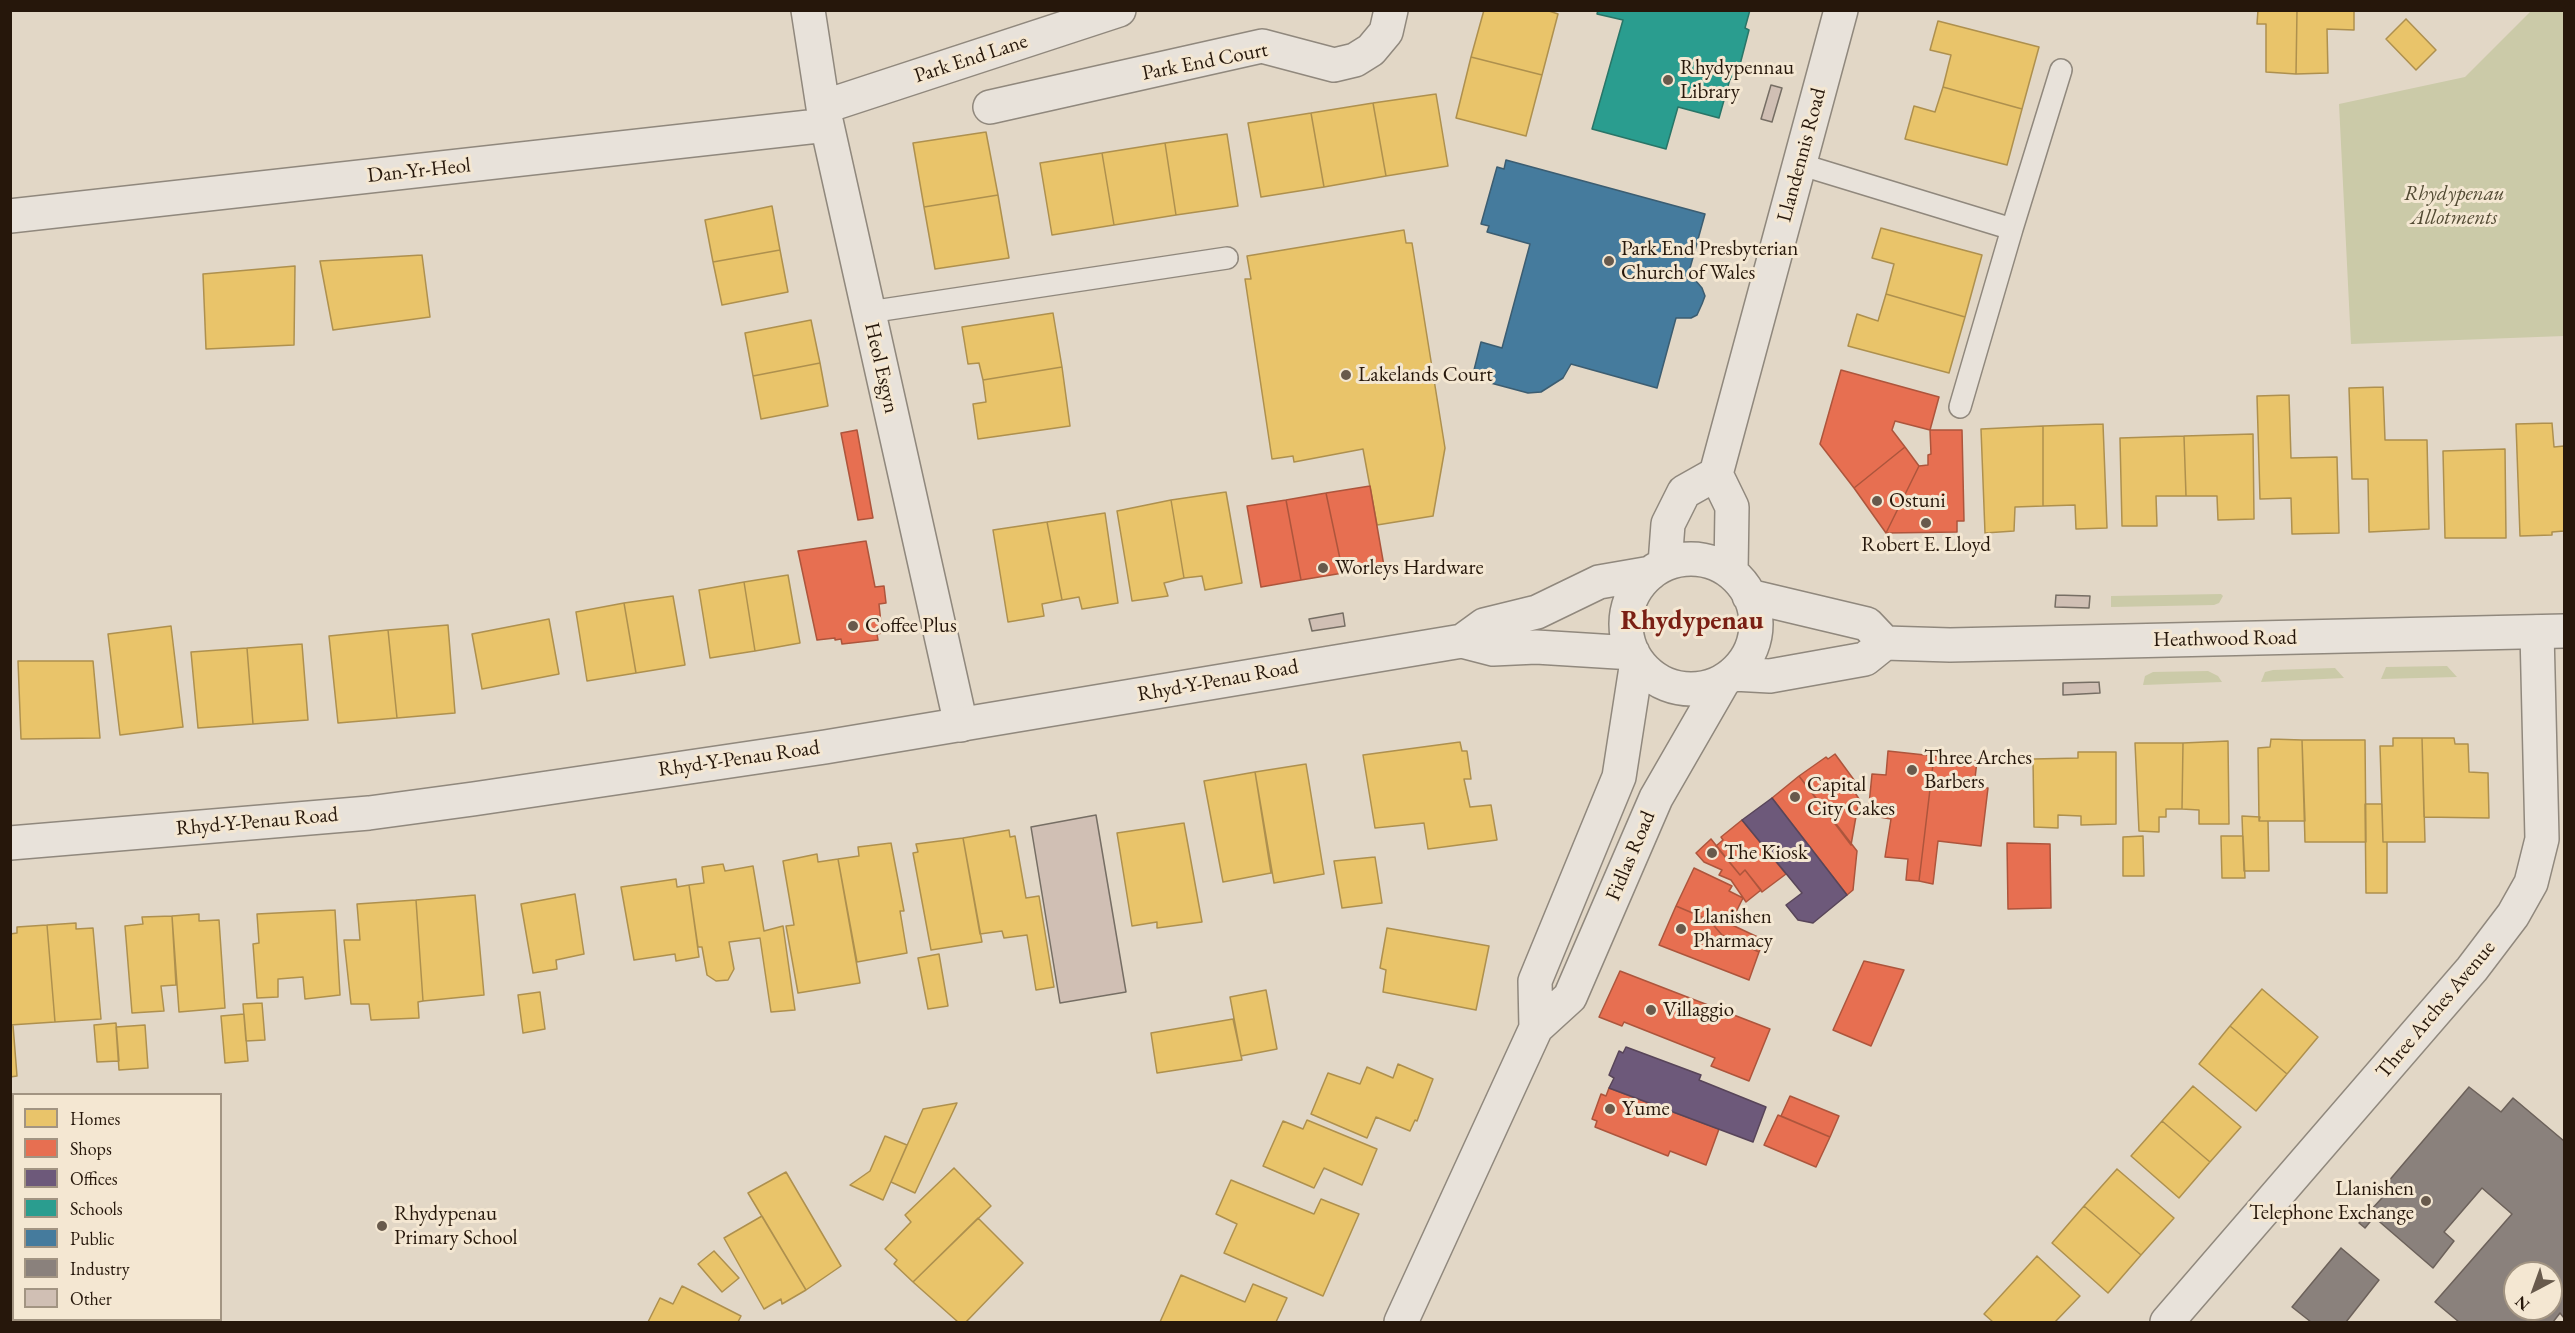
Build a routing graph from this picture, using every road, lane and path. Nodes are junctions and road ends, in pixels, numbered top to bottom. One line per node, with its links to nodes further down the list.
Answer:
1 (808, 10): 7 (street, Heol Esgyn)
2 (1119, 10): 7 (street, Park End Lane)
3 (1391, 10): 6 (street, Park End Court)
4 (1841, 10): 8 (street, Llandennis Road)
5 (2061, 70): 10 (lane)
6 (990, 107)
7 (825, 116): 9 (street, Dan-Yr-Heol); 12 (street, Heol Esgyn)
8 (1799, 165): 10 (lane); 14 (street, Llandennis Road)
9 (10, 216)
10 (2012, 229): 13 (lane)
11 (1227, 258): 12 (lane)
12 (869, 312): 22 (street, Heol Esgyn)
13 (1960, 407)
14 (1716, 474): 15 (street); 16 (street)
15 (1658, 568): 16 (street); 18 (street, Rhyd-Y-Penau Road); 20 (street)
16 (1740, 584): 19 (street); 21 (street)
17 (2551, 632): 19 (street, Heathwood Road); 26 (street, Three Arches Avenue)
18 (1462, 641): 20 (street, Rhyd-Y-Penau Road); 22 (street, Rhyd-Y-Penau Road)
19 (1885, 643): 21 (street)
20 (1635, 657): 21 (street); 24 (street, Fidlas Road)
21 (1729, 677): 24 (street, Fidlas Road)
22 (961, 724): 23 (street, Rhyd-Y-Penau Road)
23 (10, 843)
24 (1536, 1028): 25 (street, Fidlas Road)
25 (1401, 1323)
26 (2167, 1323)

